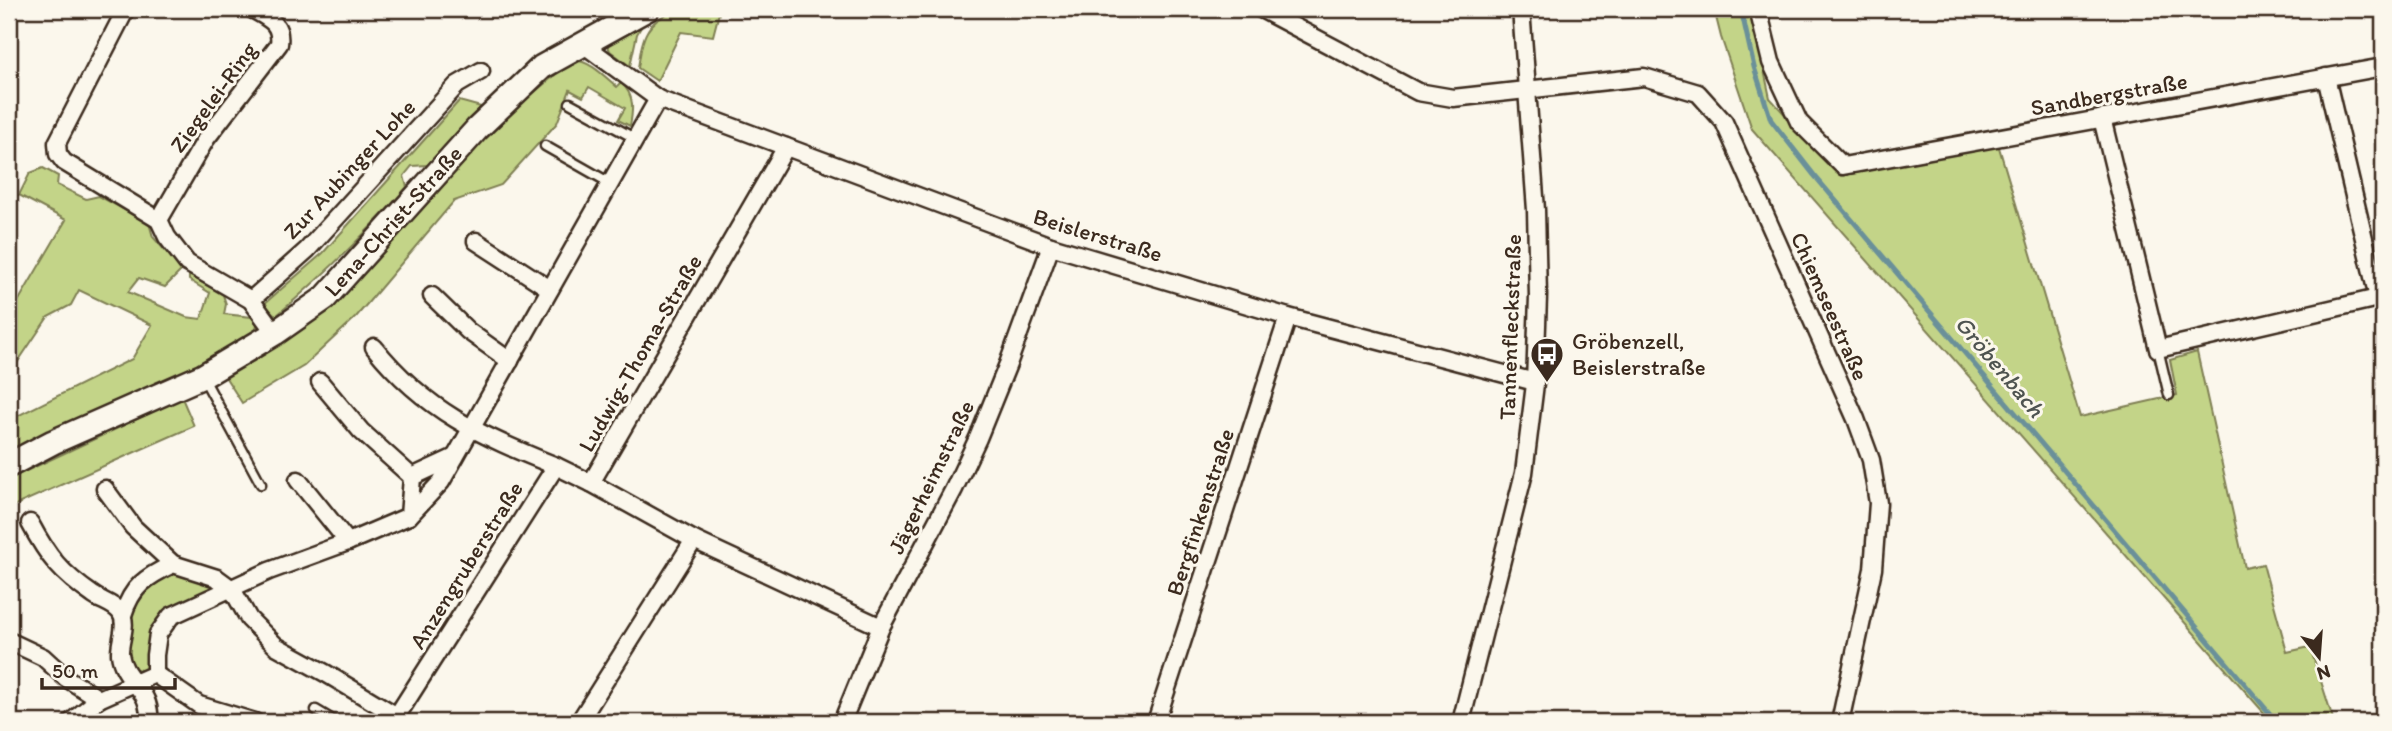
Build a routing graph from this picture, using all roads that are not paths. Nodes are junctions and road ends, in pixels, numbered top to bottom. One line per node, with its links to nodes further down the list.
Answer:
1 (126, 9): 19 (street)
2 (252, 9): 19 (street, Ziegelei-Ring)
3 (647, 9): 7 (street, Lena-Christ-Straße)
4 (1261, 9): 11 (street, Chiemseestraße)
5 (1521, 9): 11 (street, Tannenfleckstraße)
6 (1758, 9): 14 (street, Sandbergstraße)
7 (583, 44): 12 (street, Beislerstraße); 27 (street, Lena-Christ-Straße)
8 (2383, 67): 10 (street, Sandbergstraße)
9 (481, 71): 25 (street, Zur Aubinger Lohe)
10 (2326, 77): 14 (street, Sandbergstraße); 24 (street)
11 (1527, 91): 33 (street, Tannenfleckstraße); 66 (street, Chiemseestraße)
12 (658, 99): 15 (street); 17 (street, Beislerstraße)
13 (570, 103): 15 (lane)
14 (2102, 118): 29 (street)
15 (636, 139): 18 (street)
16 (545, 146): 18 (lane)
17 (786, 147): 21 (street, Beislerstraße); 41 (street, Ludwig-Thoma-Straße)
18 (610, 183): 22 (street)
19 (159, 220): 25 (street)
20 (476, 241): 22 (street)
21 (1051, 247): 26 (street, Beislerstraße); 51 (street, Jägerheimstraße)
22 (550, 289): 30 (street)
23 (432, 296): 30 (street)
24 (2380, 297): 29 (street)
25 (251, 300): 27 (street)
26 (1288, 317): 33 (street, Beislerstraße); 64 (street, Bergfinkenstraße)
27 (275, 333): 31 (street, Lena-Christ-Straße)
28 (374, 347): 35 (street)
29 (2158, 349): 34 (lane)
30 (510, 361): 35 (street)
31 (203, 376): 37 (street, Lena-Christ-Straße); 42 (lane)
32 (320, 382): 39 (street)
33 (1535, 382): 65 (street, Tannenfleckstraße)
34 (2169, 394)
35 (470, 429): 36 (street); 38 (street)
36 (455, 457): 39 (street); 44 (street)
37 (9, 465)
38 (555, 466): 41 (street); 57 (street, Anzengruberstraße)
39 (412, 477): 44 (street)
40 (298, 480): 47 (street)
41 (591, 483): 46 (street, Ludwig-Thoma-Straße)
42 (261, 484)
43 (105, 489): 48 (street)
44 (409, 516): 47 (street)
45 (30, 523): 50 (street)
46 (694, 540): 51 (street, Ludwig-Thoma-Straße); 62 (street)
47 (348, 542): 49 (street)
48 (173, 564): 49 (street); 50 (street)
49 (232, 589): 53 (street); 57 (street)
50 (123, 615): 54 (street)
51 (881, 627): 63 (street, Jägerheimstraße)
52 (9, 641): 55 (street)
53 (155, 674): 54 (street); 60 (street)
54 (134, 684): 55 (street); 59 (street)
55 (99, 699): 58 (street)
56 (316, 710): 61 (lane)
57 (395, 719)
58 (71, 722)
59 (150, 722)
60 (255, 722)
61 (337, 722)
62 (579, 722)
63 (842, 722)
64 (1156, 722)
65 (1461, 722)
66 (1840, 722)

